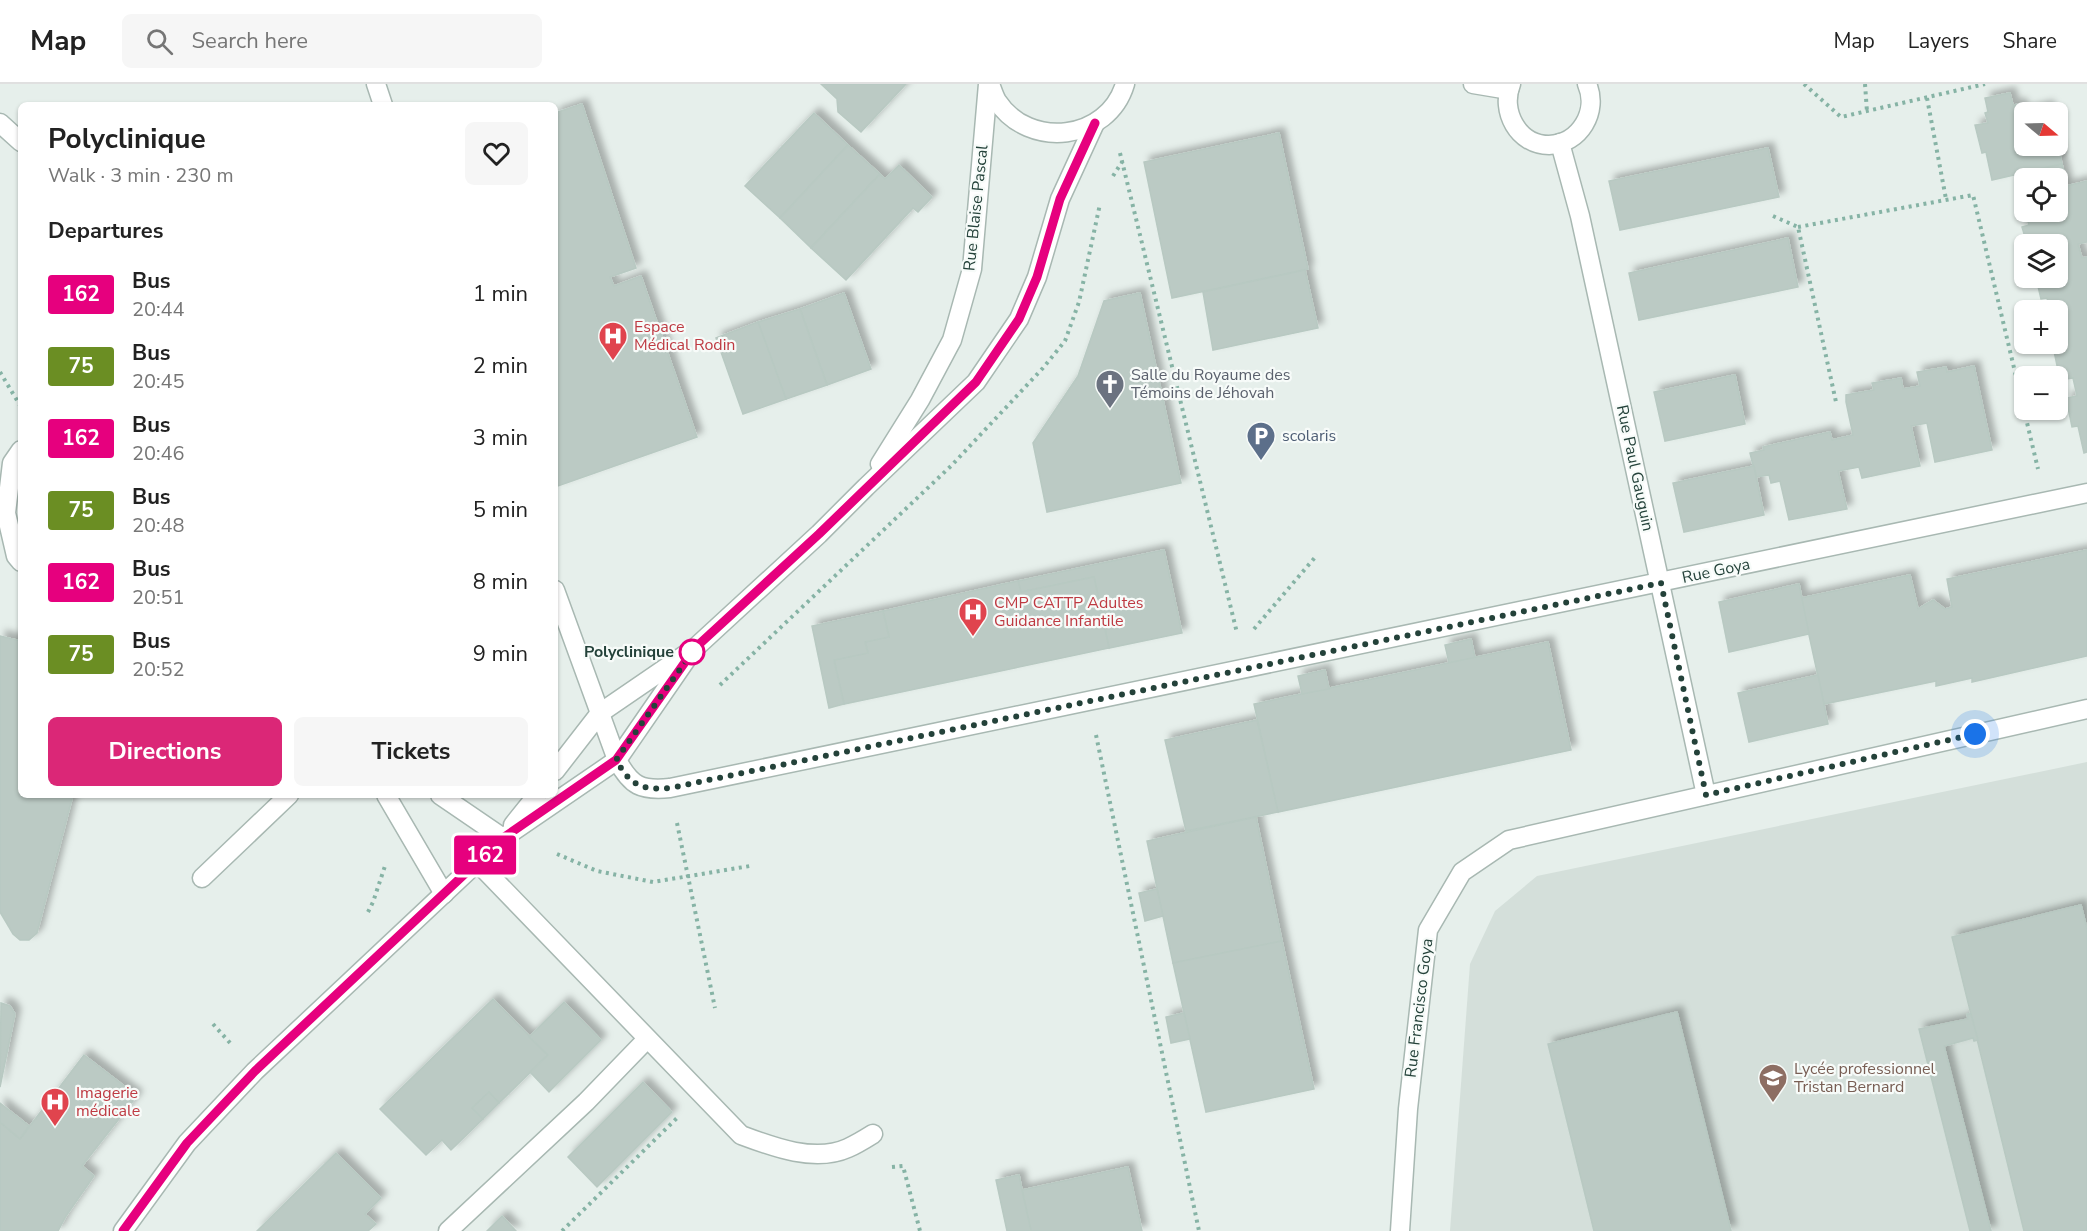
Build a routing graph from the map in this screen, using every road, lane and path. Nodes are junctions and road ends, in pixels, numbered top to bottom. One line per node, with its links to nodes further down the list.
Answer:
1 (376, 84): 11 (street)
2 (989, 84): 15 (street); 25 (street, Rue Blaise Pascal)
3 (1125, 84): 12 (street)
4 (1473, 84): 9 (street)
5 (1804, 84): 13 (path)
6 (1865, 84): 13 (path)
7 (1985, 84): 10 (path)
8 (1591, 85): 17 (street)
9 (1510, 87): 17 (street)
10 (1927, 98): 13 (path); 18 (path)
11 (382, 102)
12 (1111, 109): 15 (street); 32 (path)
13 (1867, 112)
14 (0, 123): 16 (street)
15 (1095, 123): 25 (street, Rue Blaise Pascal)
16 (18, 139)
17 (1560, 143): 30 (street, Rue Paul Gauguin)
18 (1946, 199): 20 (path); 27 (path)
19 (1773, 216): 20 (path)
20 (1798, 227): 23 (path)
21 (0, 372): 22 (path)
22 (18, 401)
23 (1836, 402)
24 (18, 454): 29 (street)
25 (866, 487): 33 (street, Rue Blaise Pascal)
26 (2087, 493): 27 (street, Rue Goya)
27 (2046, 501): 30 (street, Rue Goya)
28 (1317, 555): 32 (path)
29 (18, 558)
30 (1661, 583): 34 (street, Rue Goya); 41 (street, Rue Paul Gauguin)
31 (558, 598): 37 (street, Rue Goya)
32 (1240, 645): 34 (path)
33 (695, 648): 37 (street, Rue Blaise Pascal); 38 (street, Rue Blaise Pascal)
34 (1246, 669): 35 (street, Rue Goya)
35 (1089, 701): 40 (street, Rue Goya); 64 (path)
36 (2087, 709): 41 (street, Rue Francisco Goya)
37 (600, 712): 38 (street, Rue Goya); 39 (street, Rue Blaise Pascal)
38 (616, 760): 40 (street, Rue Goya); 46 (street, Rue Blaise Pascal)
39 (558, 767)
40 (670, 788): 50 (path)
41 (1706, 795): 65 (street, Rue Francisco Goya)
42 (286, 798): 51 (street)
43 (388, 798): 52 (street)
44 (444, 798): 46 (street)
45 (535, 798): 46 (street, Rue Blaise Pascal)
46 (503, 838): 48 (street, Rue Blaise Pascal)
47 (557, 854): 50 (path)
48 (477, 862): 52 (street, Rue Blaise Pascal); 55 (street)
49 (750, 866): 50 (path)
50 (688, 876): 53 (path)
51 (202, 878)
52 (444, 894): 60 (street, Rue Blaise Pascal)
53 (716, 1008)
54 (213, 1024): 56 (path)
55 (647, 1039): 57 (street); 61 (street)
56 (228, 1041)
57 (700, 1094): 59 (street); 62 (path)
58 (873, 1134): 59 (street)
59 (846, 1149): 63 (path)
60 (123, 1231)
61 (448, 1231)
62 (562, 1231)
63 (920, 1231)
64 (1199, 1231)
65 (1400, 1231)

